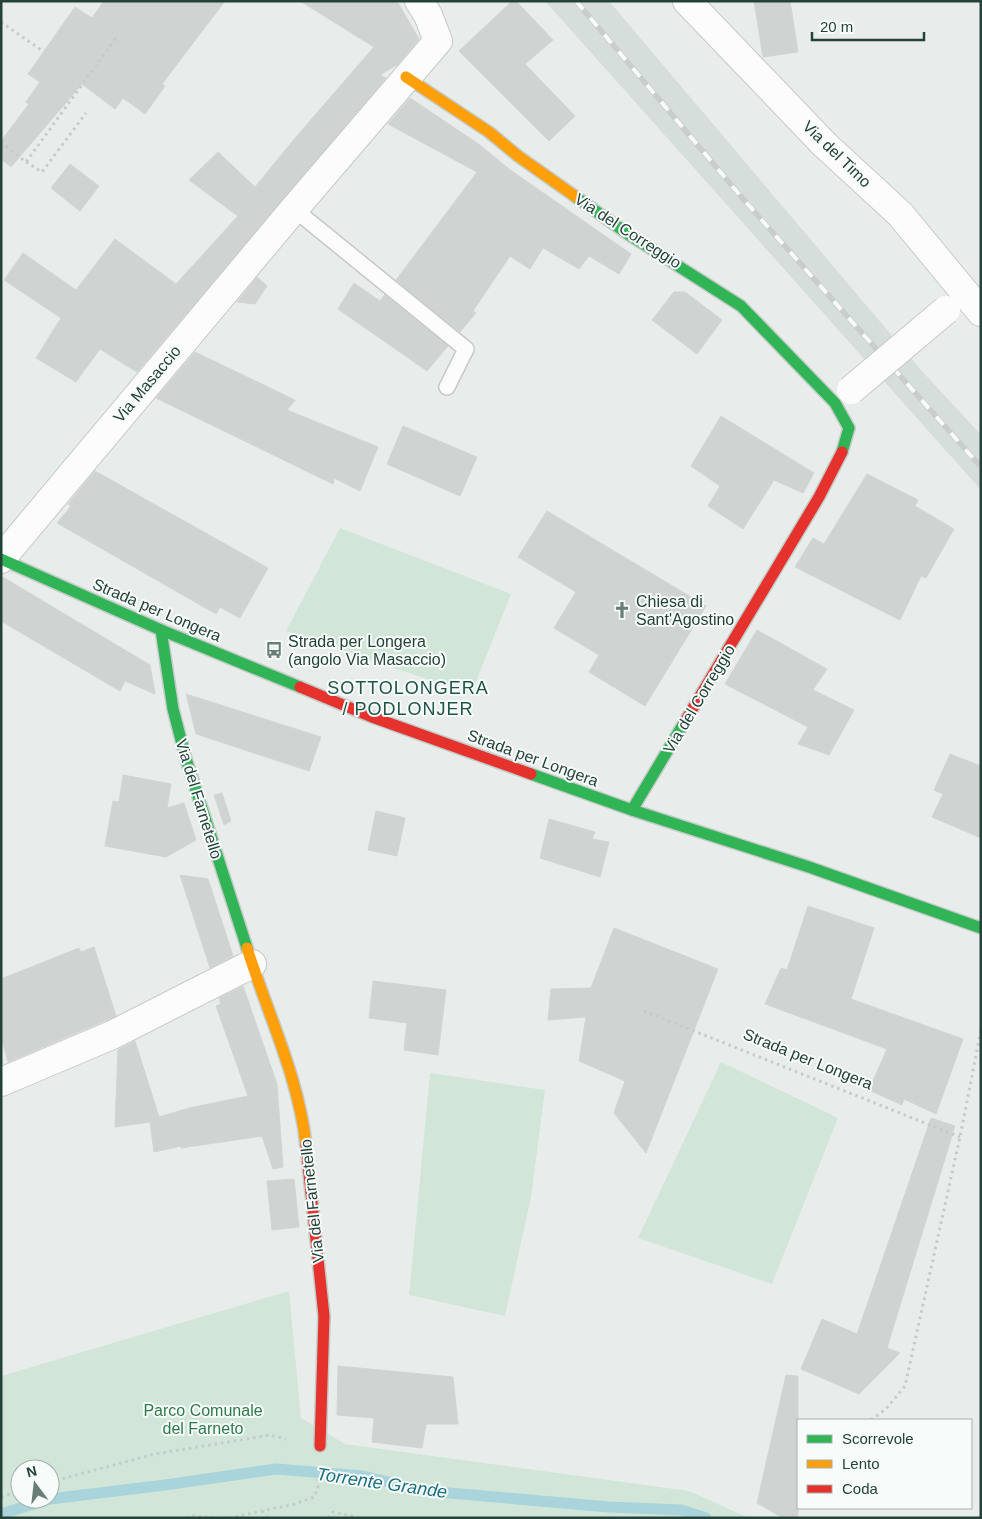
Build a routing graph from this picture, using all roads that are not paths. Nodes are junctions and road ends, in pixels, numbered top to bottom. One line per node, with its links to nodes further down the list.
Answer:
1 (419, 1): 3 (street, Via Masaccio)
2 (687, 1): 5 (street, Via del Timo)
3 (406, 77): 4 (street, Via Masaccio); 7 (street, Via del Correggio)
4 (294, 209): 6 (lane); 8 (street, Via Masaccio)
5 (964, 305): 7 (street, bridge)
6 (447, 387)
7 (843, 396): 10 (street, Via del Correggio)
8 (1, 559): 9 (street, Strada per Longera)
9 (161, 630): 10 (street, Strada per Longera); 12 (street, Via del Farnetello)
10 (632, 810): 11 (street, Strada per Longera)
11 (981, 928)
12 (252, 964): 13 (street); 14 (street, Via del Farnetello)
13 (1, 1082)
14 (320, 1446)

